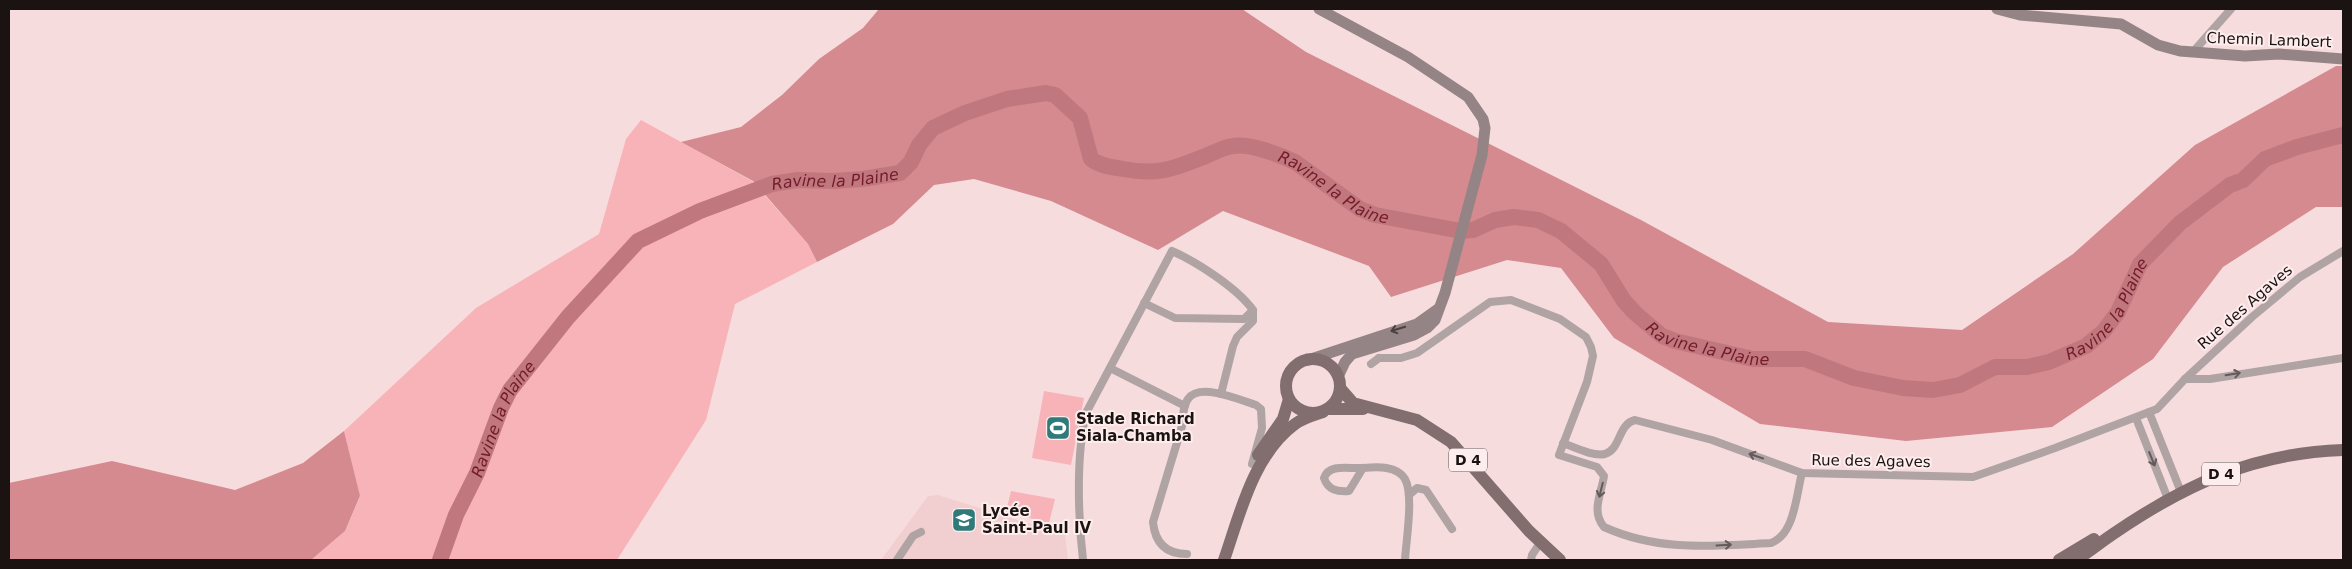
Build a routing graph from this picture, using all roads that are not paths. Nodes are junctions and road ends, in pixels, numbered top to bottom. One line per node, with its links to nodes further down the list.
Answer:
1 (1319, 9): 8 (main road)
2 (1997, 9): 4 (main road, Chemin Lambert)
3 (2231, 9): 4 (street)
4 (2193, 52): 5 (main road, Chemin Lambert)
5 (2343, 58)
6 (2343, 251): 19 (street, Rue des Agaves)
7 (1144, 304): 9 (street); 10 (street); 18 (street)
8 (1440, 306): 12 (main road, one-way to 12); 13 (main road)
9 (1253, 310): 10 (street); 11 (street)
10 (1244, 319): 11 (street)
11 (1250, 326): 21 (street)
12 (1353, 343): 13 (street); 16 (main road)
13 (1371, 348): 14 (street); 20 (main road)
14 (1380, 358): 17 (street); 28 (street)
15 (2343, 358): 19 (street, one-way to 15)
16 (1308, 360): 20 (main road); 22 (main road)
17 (1371, 364)
18 (1110, 368): 23 (street); 43 (street)
19 (2185, 379): 26 (street, Rue des Agaves)
20 (1339, 383): 24 (main road, D 4); 25 (main road)
21 (1221, 394): 23 (street); 30 (street)
22 (1289, 399): 25 (main road); 30 (main road, D 4)
23 (1184, 406): 40 (street)
24 (1373, 409): 25 (main road, D 4); 39 (main road, D 4)
25 (1326, 410): 41 (main road, D 4)
26 (2149, 412): 27 (street, Rue des Agaves); 33 (street)
27 (2136, 418): 32 (street, Rue des Agaves); 35 (street, one-way to 35)
28 (1563, 443): 32 (street, Rue des Agaves, one-way to 28); 32 (street, one-way to 32)
29 (2343, 450): 33 (main road, D 4)
30 (1252, 464): 41 (main road, D 4)
31 (1363, 468): 31 (street); 34 (street)
32 (1802, 473)
33 (2181, 492): 35 (main road, D 4)
34 (1409, 495): 36 (street); 44 (street)
35 (2168, 499): 38 (main road, D 4)
36 (1452, 529)
37 (921, 532): 42 (street)
38 (2111, 535): 47 (main road, D 4); 48 (main road, D 4)
39 (1540, 543): 45 (street); 46 (main road, D 4)
40 (1187, 554)
41 (1224, 559)
42 (897, 560)
43 (1083, 560)
44 (1405, 560)
45 (1531, 560)
46 (1560, 560)
47 (2059, 560)
48 (2076, 560)

